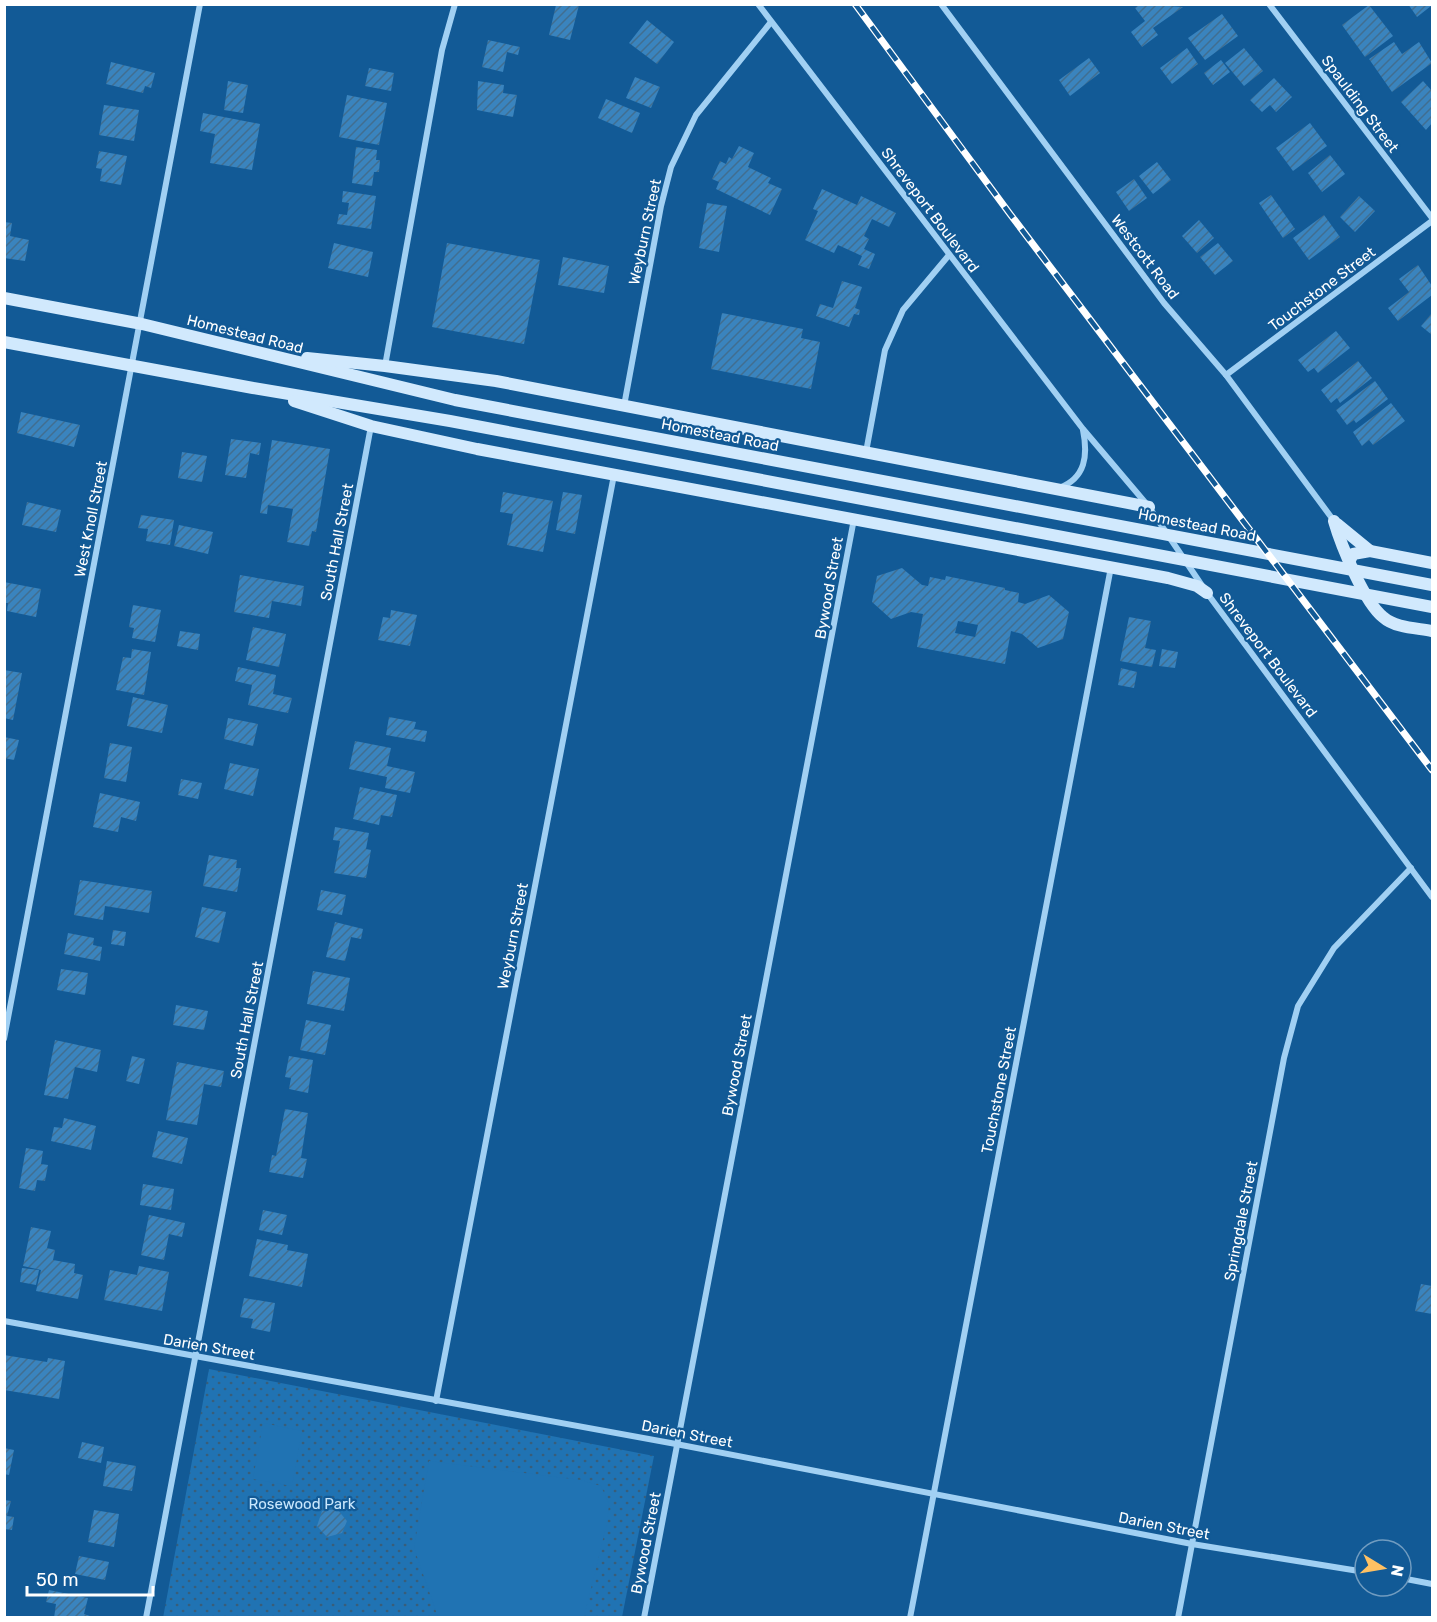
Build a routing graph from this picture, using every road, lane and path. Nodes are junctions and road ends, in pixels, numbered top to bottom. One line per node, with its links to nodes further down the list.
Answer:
1 (200, 4): 10 (street, West Knoll Street)
2 (454, 4): 14 (street)
3 (758, 4): 6 (street, Shreveport Boulevard)
4 (942, 4): 15 (street, Westcott Road)
5 (1269, 4): 7 (street, Spaulding Street)
6 (771, 22): 8 (street, Shreveport Boulevard); 17 (street, Weyburn Street)
7 (1432, 220): 15 (street, Touchstone Street)
8 (949, 255): 19 (street, Shreveport Boulevard); 20 (street)
9 (4, 298): 10 (main road, Homestead Road)
10 (142, 324): 12 (main road, Homestead Road); 13 (street, West Knoll Street)
11 (4, 342): 13 (main road)
12 (261, 354): 14 (main road); 32 (main road, Homestead Road)
13 (133, 366): 16 (main road); 38 (street, West Knoll Street)
14 (385, 366): 17 (main road)
15 (1226, 375): 25 (street, Westcott Road)
16 (253, 388): 18 (main road); 34 (main road)
17 (624, 406): 20 (main road)
18 (371, 426): 21 (main road); 40 (street, South Hall Street)
19 (1083, 429): 22 (street); 23 (street, Shreveport Boulevard)
20 (866, 452): 22 (main road)
21 (614, 475): 24 (main road); 41 (street, Weyburn Street)
22 (1059, 488): 23 (main road)
23 (1149, 507): 27 (street, Shreveport Boulevard)
24 (854, 518): 30 (main road); 42 (street, Bywood Street)
25 (1334, 521): 26 (main road); 28 (main road)
26 (1370, 551): 28 (main road); 29 (main road)
27 (1187, 562): 31 (main road); 33 (street, Shreveport Boulevard)
28 (1349, 562): 35 (main road)
29 (1432, 563)
30 (1111, 567): 31 (main road); 43 (street, Touchstone Street)
31 (1168, 578): 33 (main road)
32 (1432, 585)
33 (1207, 593): 36 (street, Shreveport Boulevard)
34 (1432, 607)
35 (1432, 631)
36 (1411, 868): 37 (street, Shreveport Boulevard); 44 (street, Springdale Street)
37 (1432, 897)
38 (4, 1039)
39 (4, 1321): 40 (street, Darien Street)
40 (195, 1357): 41 (street, Darien Street); 48 (street, South Hall Street)
41 (436, 1401): 42 (street, Darien Street)
42 (676, 1444): 43 (street, Darien Street); 49 (street, Bywood Street)
43 (934, 1495): 44 (street, Darien Street); 50 (street, Touchstone Street)
44 (1192, 1544): 45 (street, Darien Street); 51 (street, Springdale Street)
45 (1353, 1570)
46 (1413, 1580): 47 (street)
47 (1432, 1584)
48 (146, 1617)
49 (644, 1617)
50 (910, 1617)
51 (1178, 1617)

